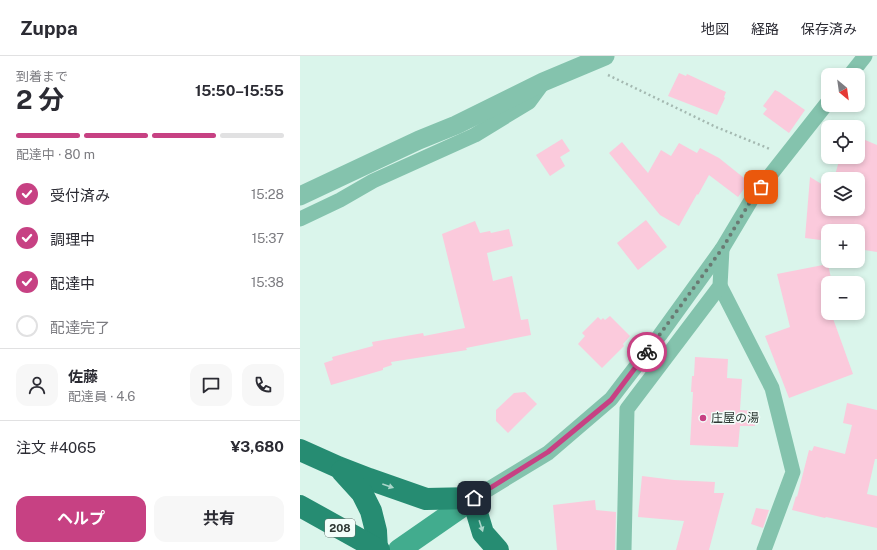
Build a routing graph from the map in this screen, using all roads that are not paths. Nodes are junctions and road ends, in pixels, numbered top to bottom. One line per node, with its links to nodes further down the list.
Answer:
1 (865, 56): 3 (street)
2 (598, 59): 4 (street)
3 (856, 68)
4 (543, 82): 6 (street); 7 (street)
5 (821, 111): 8 (street)
6 (300, 196)
7 (300, 219)
8 (722, 249): 9 (street); 12 (street)
9 (720, 286): 17 (street); 18 (street)
10 (300, 450): 11 (highway)
11 (338, 467): 12 (highway, one-way to 12); 14 (highway)
12 (474, 498): 15 (main road); 16 (highway, one-way to 16)
13 (300, 506): 14 (highway, 208)
14 (378, 550)
15 (399, 550)
16 (498, 550)
17 (624, 550)
18 (764, 550)

